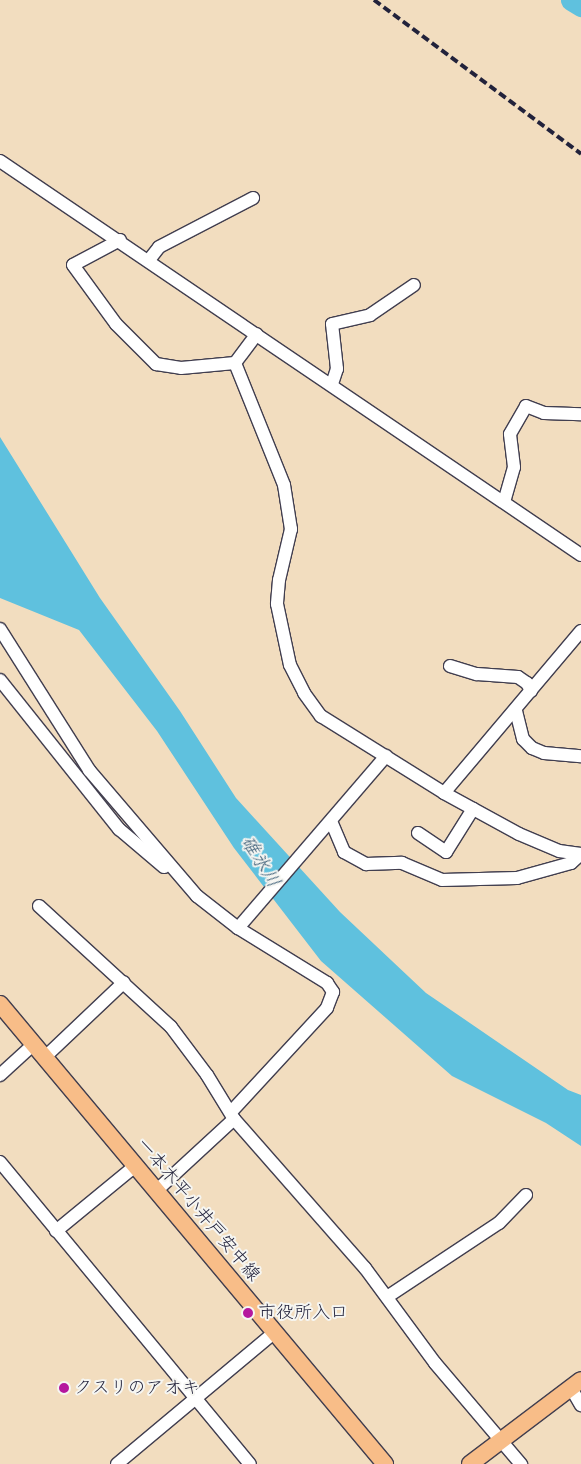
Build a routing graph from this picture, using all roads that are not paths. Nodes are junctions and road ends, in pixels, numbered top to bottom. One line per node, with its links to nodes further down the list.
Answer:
1 (0, 161): 3 (street)
2 (253, 198): 4 (street)
3 (120, 240): 4 (street); 7 (street)
4 (149, 260): 6 (street)
5 (414, 285): 8 (street)
6 (257, 334): 7 (street); 8 (street)
7 (235, 363): 18 (street)
8 (332, 384): 10 (street)
9 (581, 414): 10 (street)
10 (504, 502): 11 (street)
11 (581, 556)
12 (0, 629): 24 (street)
13 (581, 631): 16 (street)
14 (450, 666): 16 (street)
15 (0, 680): 24 (street)
16 (531, 691): 17 (street)
17 (516, 711): 19 (street); 20 (street)
18 (386, 756): 20 (street); 22 (street)
19 (581, 756)
20 (444, 794): 21 (street)
21 (473, 809): 22 (street); 23 (street)
22 (328, 824): 26 (street)
23 (418, 833)
24 (174, 870): 26 (street)
25 (39, 906): 27 (street)
26 (240, 925): 31 (street)
27 (124, 982): 29 (street); 31 (street)
28 (0, 1004): 29 (main road, 一本木平小井戸安中線)
29 (39, 1051): 30 (street); 33 (main road, 一本木平小井戸安中線)
30 (0, 1075)
31 (233, 1115): 34 (street); 37 (street)
32 (0, 1162): 36 (street)
33 (135, 1166): 34 (main road, 一本木平小井戸安中線); 36 (street)
34 (156, 1191): 38 (main road, 一本木平小井戸安中線)
35 (526, 1194): 37 (street)
36 (56, 1231): 40 (street)
37 (387, 1297): 42 (street)
38 (275, 1332): 40 (street); 45 (main road, 一本木平小井戸安中線)
39 (576, 1384): 41 (street); 42 (main road)
40 (197, 1398): 43 (street); 44 (street)
41 (581, 1405)
42 (503, 1441): 46 (main road); 47 (street)
43 (117, 1464)
44 (250, 1464)
45 (385, 1464)
46 (470, 1464)
47 (521, 1464)

